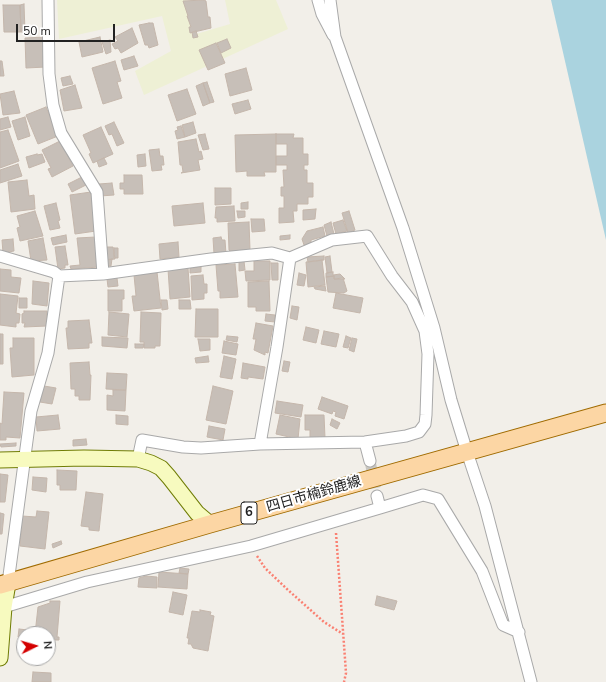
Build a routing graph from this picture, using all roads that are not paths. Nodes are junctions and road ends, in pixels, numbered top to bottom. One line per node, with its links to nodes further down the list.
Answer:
1 (48, 0): 7 (street)
2 (318, 0): 4 (street)
3 (330, 0): 4 (street)
4 (335, 38): 9 (street)
5 (0, 256): 8 (street)
6 (290, 258): 7 (street); 9 (street); 12 (street)
7 (103, 274): 8 (street)
8 (58, 276): 14 (street)
9 (429, 329): 11 (street); 13 (street)
10 (606, 413): 13 (main road, 四日市楠鈴鹿線 / 6)
11 (365, 442): 12 (street); 17 (street)
12 (260, 444): 15 (street)
13 (467, 452): 20 (main road, 四日市楠鈴鹿線 / 6); 23 (street)
14 (24, 459): 15 (street); 16 (street); 21 (street)
15 (138, 459): 20 (street)
16 (0, 460)
17 (370, 461)
18 (377, 496): 19 (street)
19 (380, 508): 22 (street); 23 (street)
20 (210, 524): 21 (main road, 四日市楠鈴鹿線 / 6)
21 (4, 584): 22 (street)
22 (4, 606): 24 (street)
23 (519, 632): 25 (street)
24 (0, 658)
25 (531, 682)

